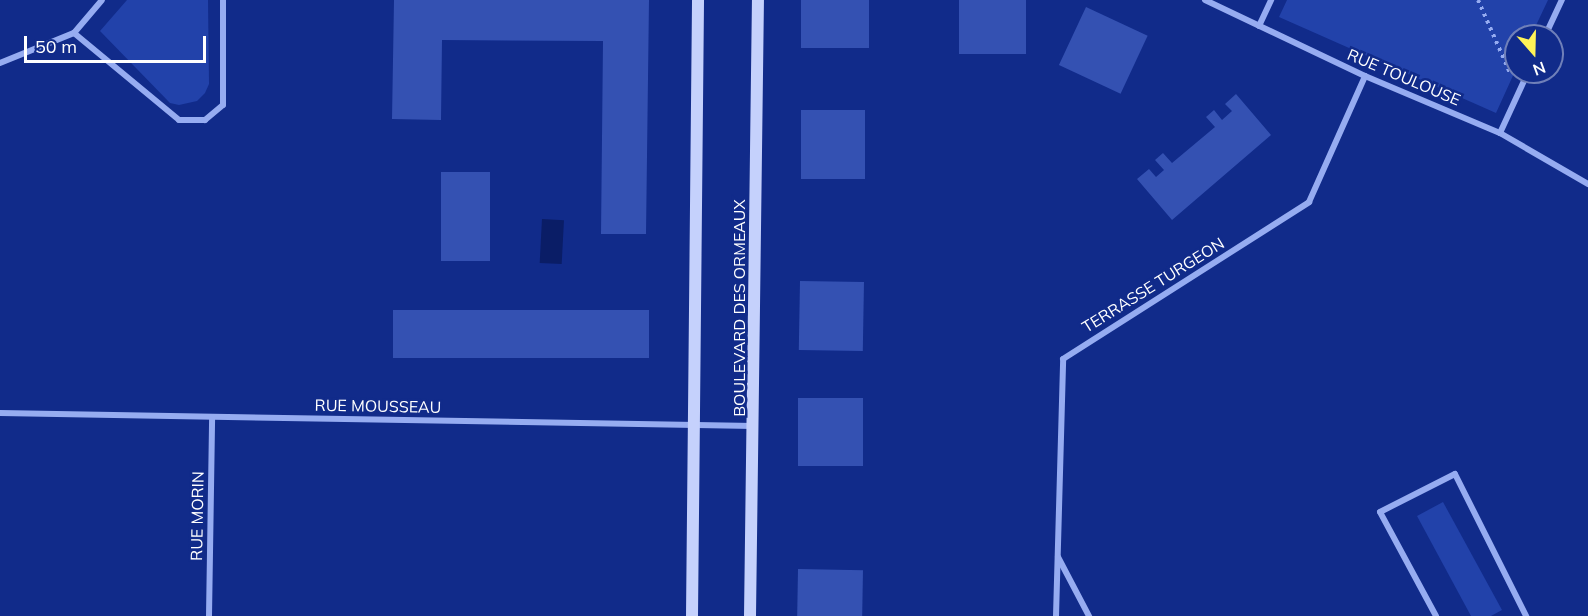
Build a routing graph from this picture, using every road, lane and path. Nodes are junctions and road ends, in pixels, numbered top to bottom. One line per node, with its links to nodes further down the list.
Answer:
1 (102, 0): 11 (street)
2 (223, 0): 11 (street)
3 (698, 0): 20 (street)
4 (758, 0): 21 (street, BOULEVARD DES ORMEAUX)
5 (1205, 0): 10 (street, RUE TOULOUSE)
6 (1271, 0): 10 (street)
7 (1478, 0): 15 (path)
8 (1562, 0): 9 (street)
9 (1551, 24)
10 (1259, 26): 13 (street, RUE TOULOUSE)
11 (74, 33): 12 (street)
12 (0, 63)
13 (1365, 76): 16 (street, RUE TOULOUSE); 22 (street, TERRASSE TURGEON)
14 (1523, 84): 15 (street)
15 (1519, 92): 16 (street)
16 (1500, 133): 17 (street, RUE TOULOUSE)
17 (1588, 184)
18 (0, 413): 19 (street, RUE MOUSSEAU)
19 (212, 417): 20 (street, RUE MOUSSEAU); 23 (street, RUE MORIN)
20 (694, 426): 21 (street, RUE MOUSSEAU); 24 (street)
21 (755, 426): 25 (street, BOULEVARD DES ORMEAUX)
22 (1057, 557): 26 (street, TERRASSE TURGEON); 27 (street)
23 (208, 616)
24 (692, 616)
25 (750, 616)
26 (1056, 616)
27 (1089, 616)
28 (1436, 616): 29 (street)
29 (1526, 616)

